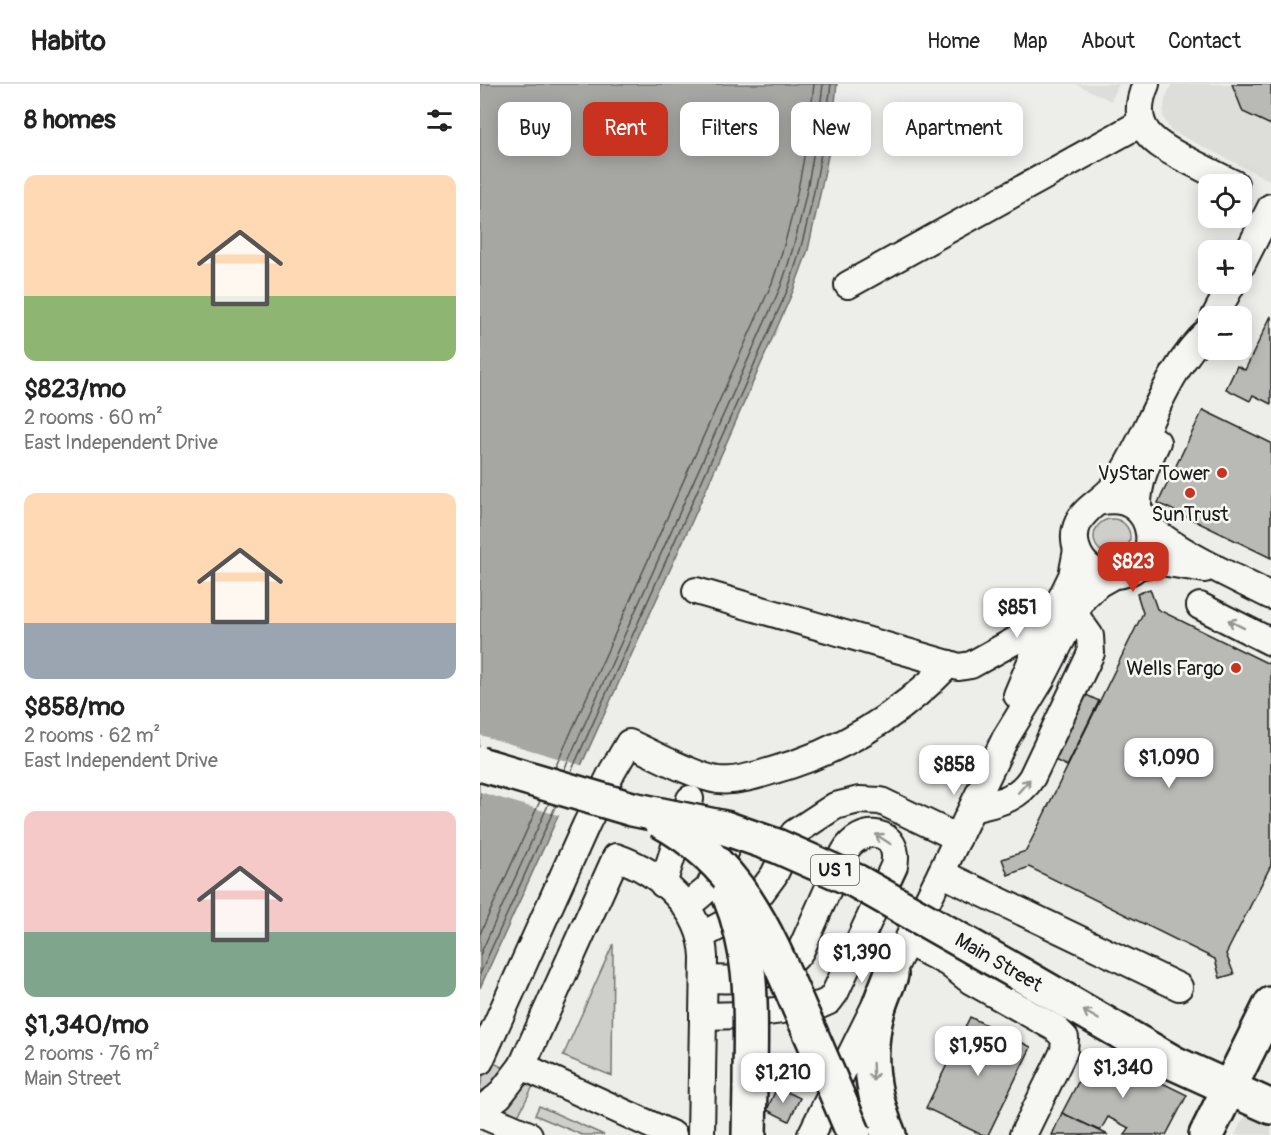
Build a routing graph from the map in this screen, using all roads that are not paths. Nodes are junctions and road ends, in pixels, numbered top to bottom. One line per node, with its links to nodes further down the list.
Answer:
1 (1146, 84): 2 (street)
2 (1142, 123): 3 (street); 8 (street)
3 (1216, 174)
4 (1252, 193): 5 (street)
5 (1271, 202)
6 (1271, 207): 7 (street)
7 (1252, 244)
8 (848, 285)
9 (1198, 339): 11 (street)
10 (1198, 360): 12 (street)
11 (1099, 502): 12 (street); 13 (street)
12 (1143, 518): 14 (street); 15 (street)
13 (1077, 550): 14 (street); 20 (street)
14 (1126, 570): 15 (street); 19 (street)
15 (1228, 574): 17 (street)
16 (696, 591): 22 (street)
17 (1271, 596)
18 (1200, 606): 21 (street, one-way to 18)
19 (1075, 615): 23 (street); 27 (street, one-way to 19)
20 (1046, 630): 22 (street); 23 (street)
21 (1271, 642)
22 (949, 664): 39 (street)
23 (1005, 739): 27 (street)
24 (480, 764): 26 (main road, Main Street / US 1, bridge)
25 (690, 799): 31 (street)
26 (632, 809): 29 (main road, US 1, bridge); 41 (main road, Main Street / US 1, one-way to 26, bridge)
27 (972, 809): 28 (street)
28 (958, 838): 30 (street); 33 (street)
29 (718, 854): 32 (street); 47 (main road, bridge); 49 (main road, US 1, bridge)
30 (941, 873): 34 (street); 36 (street)
31 (663, 884): 32 (street); 40 (street)
32 (686, 907): 33 (street)
33 (702, 942): 35 (street)
34 (900, 957): 48 (street); 50 (main road, one-way to 50); 51 (street)
35 (704, 979): 38 (street); 38 (street, one-way to 35)
36 (1179, 987)
37 (1271, 1004): 41 (main road)
38 (703, 1016): 46 (street)
39 (480, 1060)
40 (522, 1066): 43 (street); 45 (street)
41 (1229, 1089): 42 (main road, Main Street / US 1); 52 (main road)
42 (1271, 1107)
43 (480, 1112): 44 (street)
44 (529, 1135)
45 (673, 1135)
46 (701, 1135)
47 (749, 1135)
48 (811, 1135)
49 (855, 1135)
50 (889, 1135)
51 (1023, 1135)
52 (1206, 1135)

